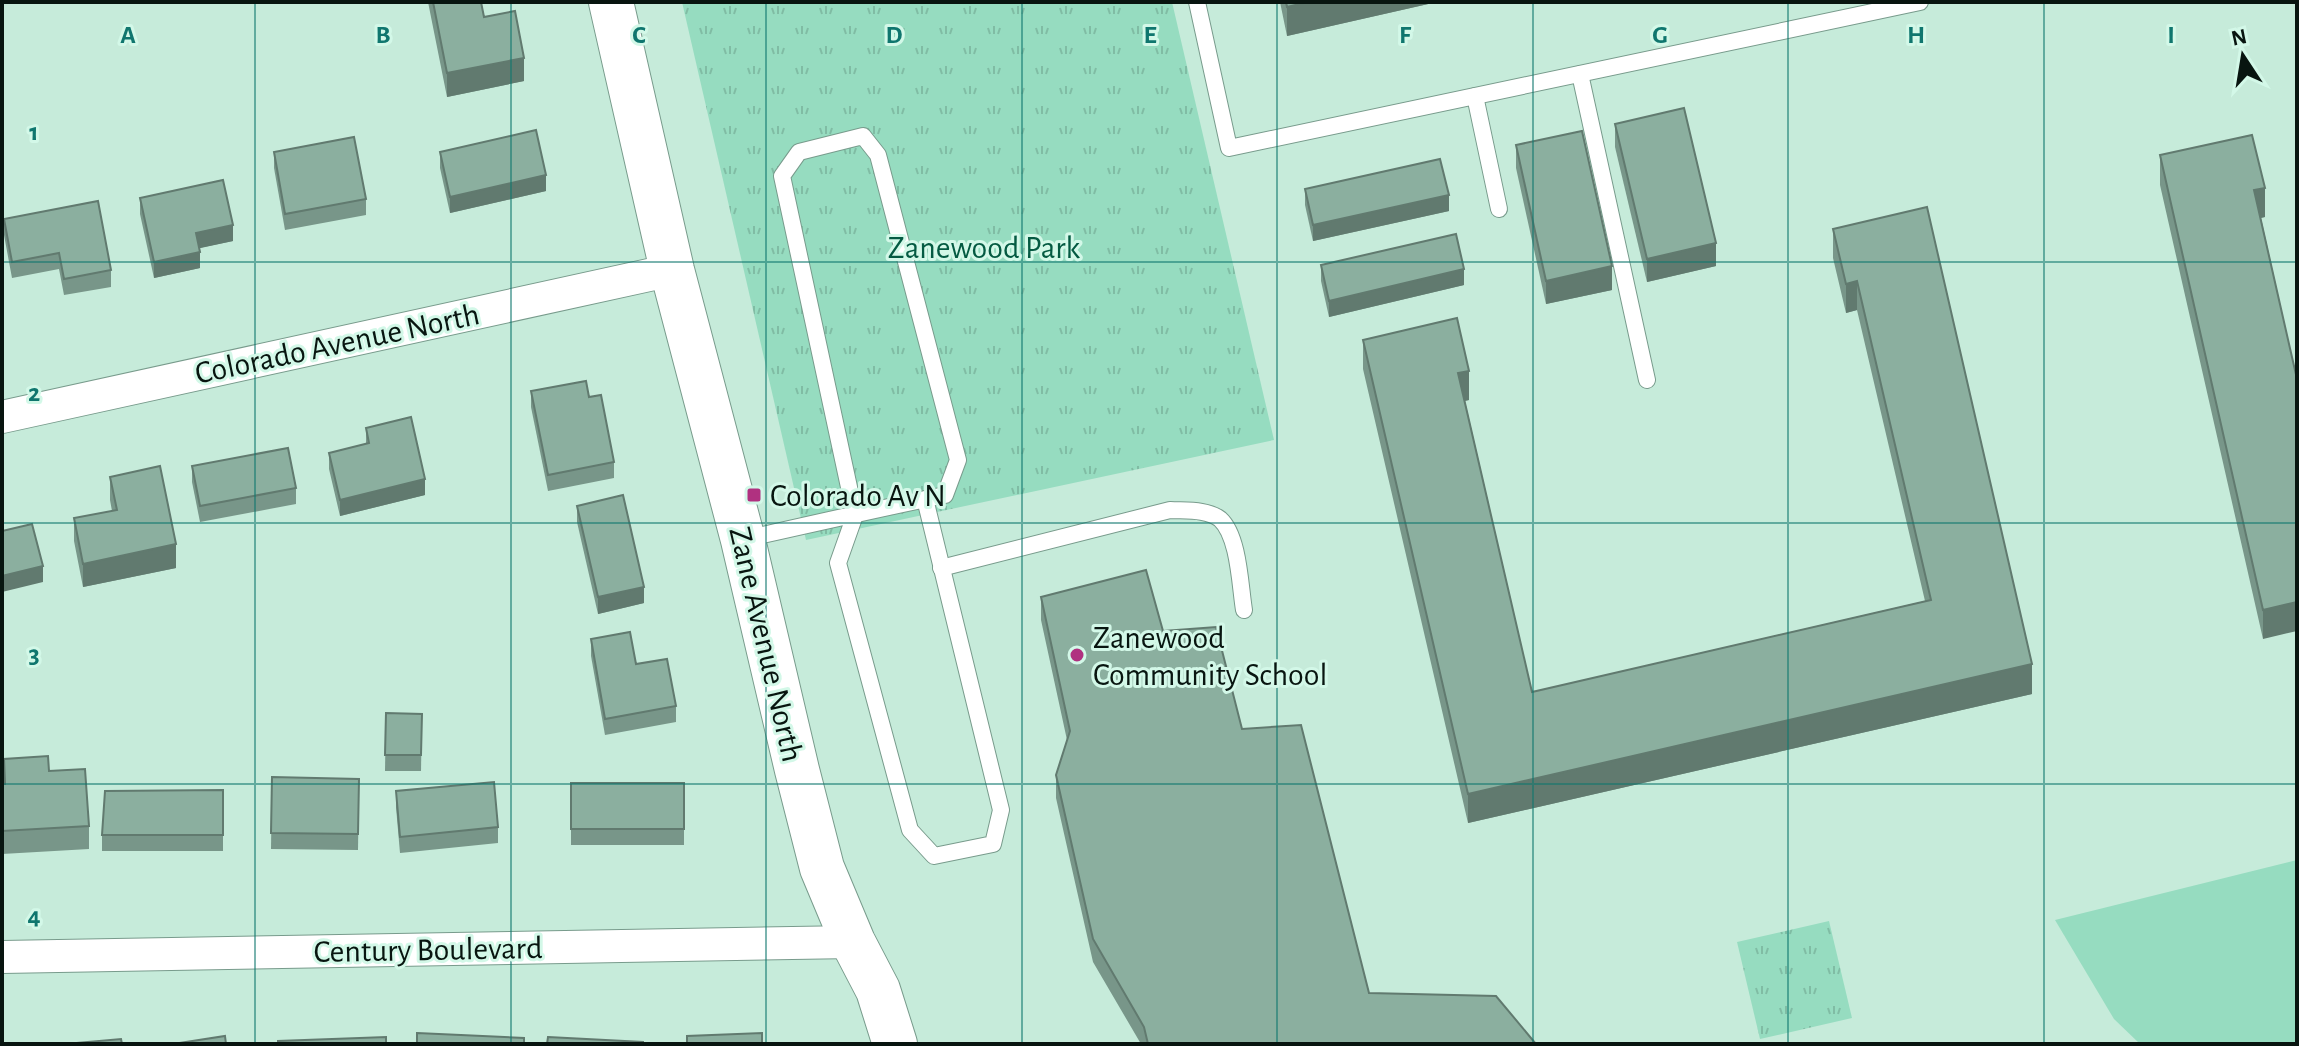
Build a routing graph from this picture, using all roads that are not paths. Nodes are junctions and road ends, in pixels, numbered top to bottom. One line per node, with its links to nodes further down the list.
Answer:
1 (611, 2): 7 (street, Zane Avenue North)
2 (1197, 2): 5 (lane)
3 (1920, 2): 4 (lane)
4 (1580, 74): 5 (lane); 8 (lane)
5 (1475, 96): 6 (lane)
6 (1499, 209)
7 (672, 270): 9 (street, Colorado Avenue North); 12 (street, Zane Avenue North)
8 (1647, 380)
9 (2, 417)
10 (925, 499): 11 (lane); 11 (lane); 13 (lane)
11 (855, 515): 12 (lane); 13 (lane)
12 (743, 540): 15 (street, Zane Avenue North)
13 (941, 568): 14 (lane)
14 (1244, 610)
15 (853, 942): 16 (street, Century Boulevard); 17 (street, Zane Avenue North)
16 (2, 957)
17 (895, 1044)

